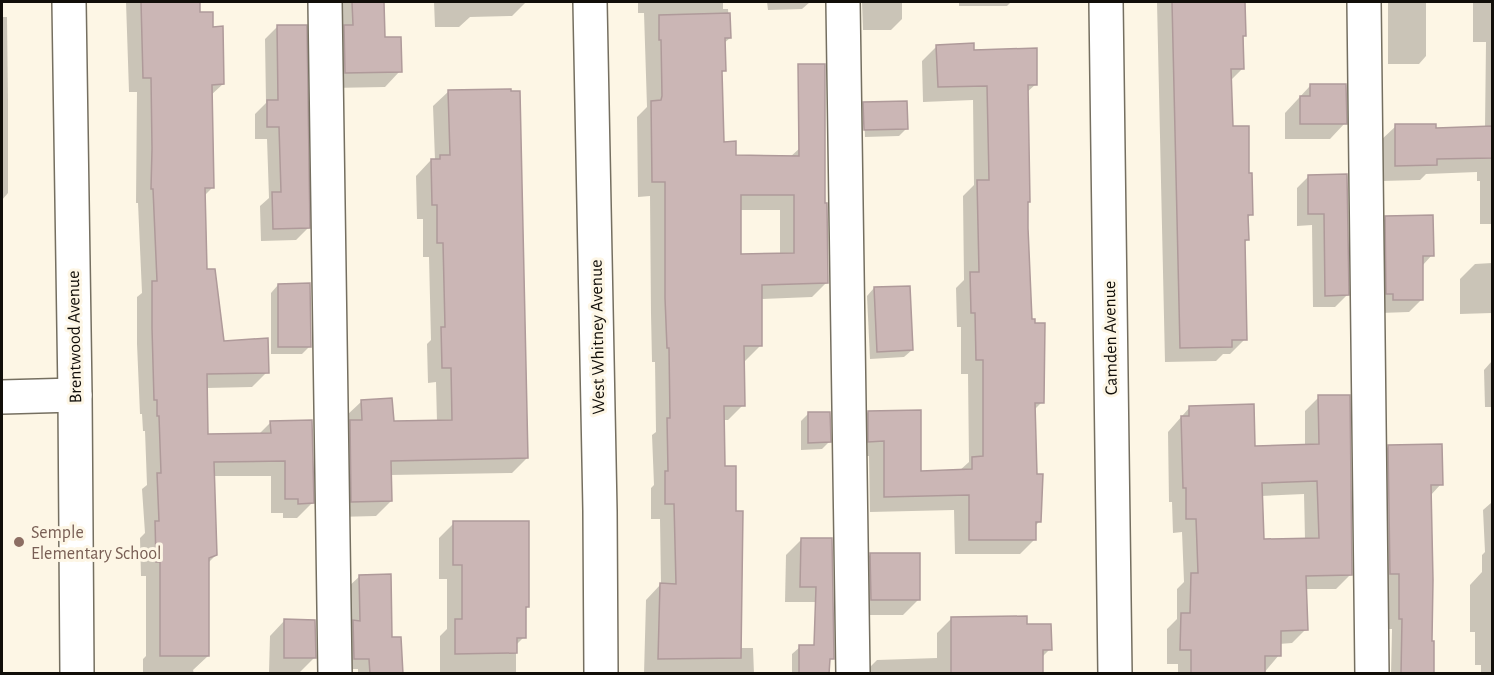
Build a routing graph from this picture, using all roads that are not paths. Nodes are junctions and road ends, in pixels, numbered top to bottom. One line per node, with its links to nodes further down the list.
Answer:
1 (69, 2): 7 (street, Brentwood Avenue)
2 (325, 2): 10 (street)
3 (590, 2): 11 (street, West Whitney Avenue)
4 (843, 2): 12 (street)
5 (1106, 2): 13 (street, Camden Avenue)
6 (1364, 2): 14 (street)
7 (75, 395): 8 (street); 9 (street, Brentwood Avenue)
8 (2, 397)
9 (77, 674)
10 (335, 674)
11 (600, 674)
12 (853, 674)
13 (1115, 674)
14 (1372, 674)

